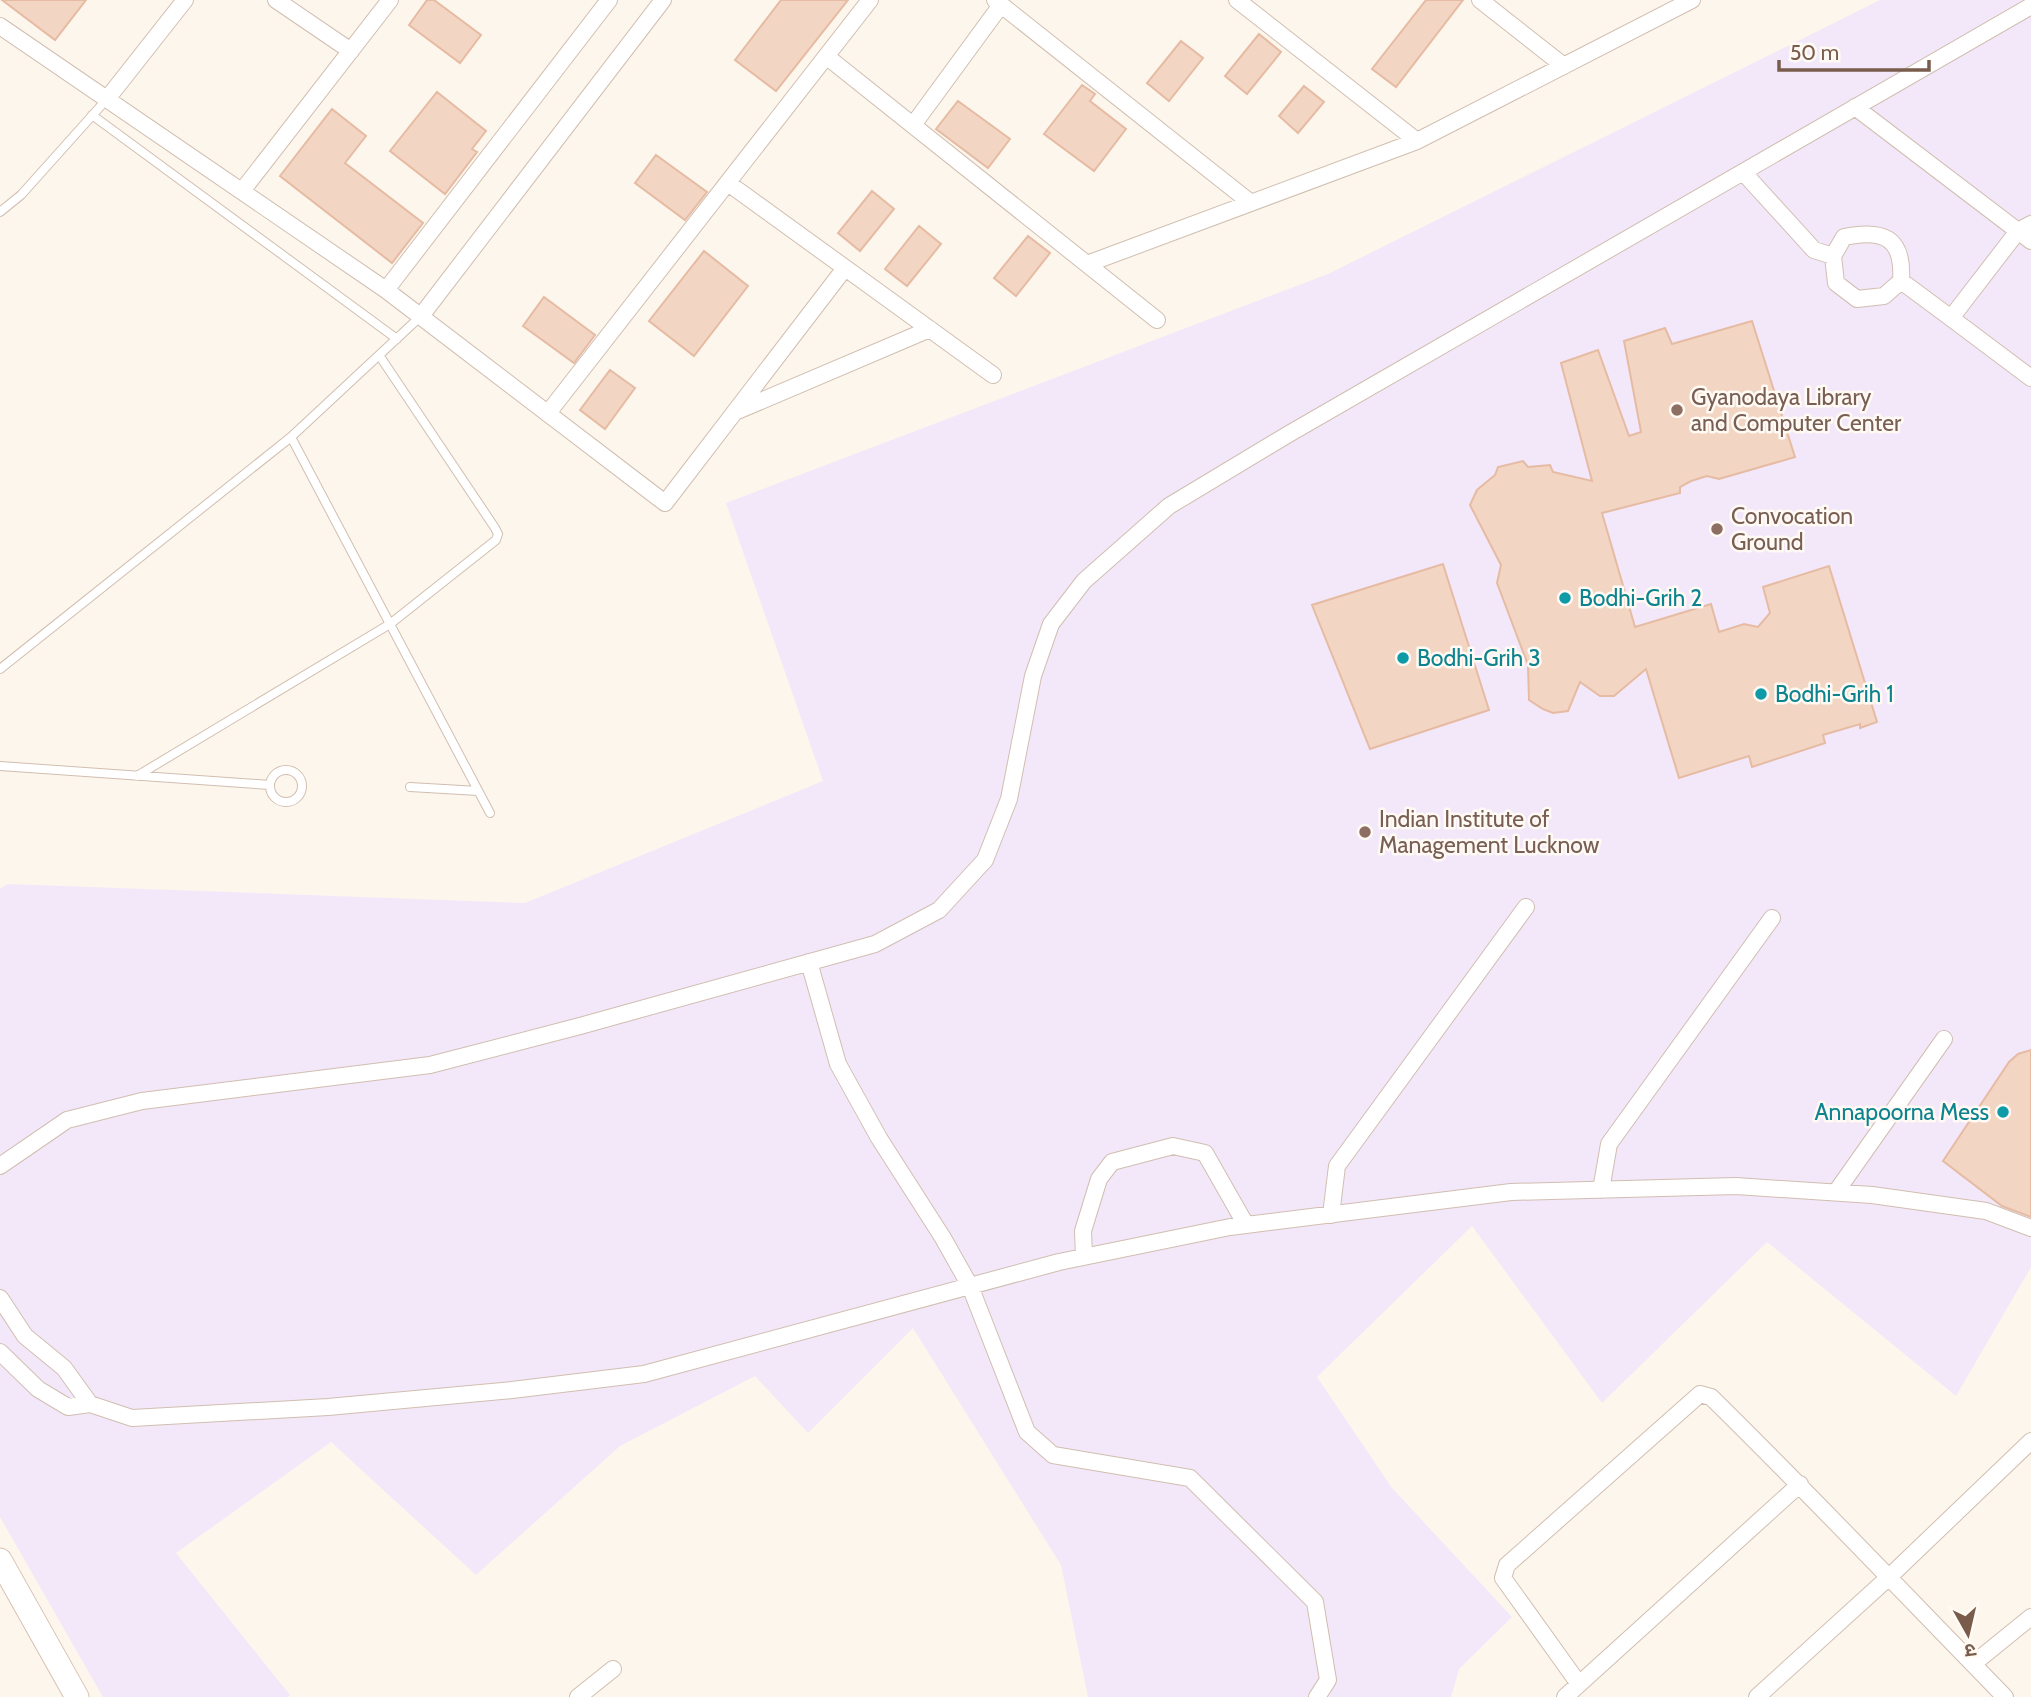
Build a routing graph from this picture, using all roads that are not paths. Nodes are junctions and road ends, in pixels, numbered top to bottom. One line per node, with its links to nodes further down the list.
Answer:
1 (185, 0): 16 (street)
2 (276, 0): 13 (street)
3 (390, 0): 13 (street)
4 (609, 0): 31 (street)
5 (663, 0): 32 (street)
6 (870, 0): 14 (street)
7 (1237, 0): 20 (street)
8 (1480, 0): 15 (street)
9 (1692, 0): 15 (street)
10 (998, 2): 19 (street); 24 (street)
11 (2031, 6): 17 (street)
12 (0, 26): 16 (street)
13 (351, 51): 23 (street)
14 (827, 56): 19 (street); 22 (street)
15 (1564, 66): 20 (street)
16 (107, 99): 18 (lane); 23 (street)
17 (1855, 107): 21 (street); 26 (street)
18 (92, 115): 25 (lane); 36 (lane)
19 (913, 125): 28 (street)
20 (1417, 142): 24 (street)
21 (1743, 172): 27 (street); 53 (street)
22 (728, 183): 29 (street); 41 (street)
23 (242, 191): 31 (street)
24 (1251, 203): 28 (street)
25 (0, 212)
26 (2027, 232): 33 (street)
27 (1833, 256): 30 (street); 30 (street)
28 (1087, 264): 34 (street)
29 (845, 268): 35 (street); 40 (street)
30 (1902, 281): 33 (street)
31 (386, 290): 32 (street)
32 (421, 316): 36 (lane); 41 (street)
33 (1951, 318): 39 (street)
34 (1157, 320)
35 (930, 329): 38 (street); 40 (street)
36 (397, 339): 37 (lane)
37 (379, 355): 42 (lane); 43 (lane)
38 (993, 375)
39 (2031, 378)
40 (735, 412): 41 (street)
41 (548, 414)
42 (291, 437): 43 (lane); 44 (lane)
43 (390, 624): 46 (lane); 49 (lane)
44 (0, 669)
45 (0, 766): 46 (lane)
46 (137, 776): 47 (lane)
47 (270, 785): 47 (lane)
48 (410, 787): 49 (lane)
49 (478, 791): 50 (lane)
50 (490, 813)
51 (1527, 907): 58 (street)
52 (1772, 918): 56 (street)
53 (809, 962): 55 (street); 62 (street)
54 (1944, 1039): 57 (street)
55 (0, 1166)
56 (1601, 1190): 57 (street); 58 (street)
57 (1836, 1192): 60 (street)
58 (1331, 1214): 59 (street)
59 (1247, 1225): 61 (street); 61 (street)
60 (2031, 1228)
61 (1084, 1257): 62 (street)
62 (970, 1286): 65 (street); 76 (street)
63 (0, 1298): 65 (street)
64 (0, 1352): 65 (street)
65 (90, 1404)
66 (2031, 1441): 69 (street)
67 (1800, 1484): 69 (street); 73 (street); 73 (street)
68 (0, 1560): 74 (street)
69 (1888, 1578): 71 (street); 78 (street)
70 (2031, 1617): 71 (street)
71 (1973, 1664): 79 (street)
72 (613, 1669): 75 (street)
73 (1578, 1684): 77 (street)
74 (77, 1697)
75 (578, 1697)
76 (1317, 1697)
77 (1565, 1697)
78 (1757, 1697)
79 (2005, 1697)

